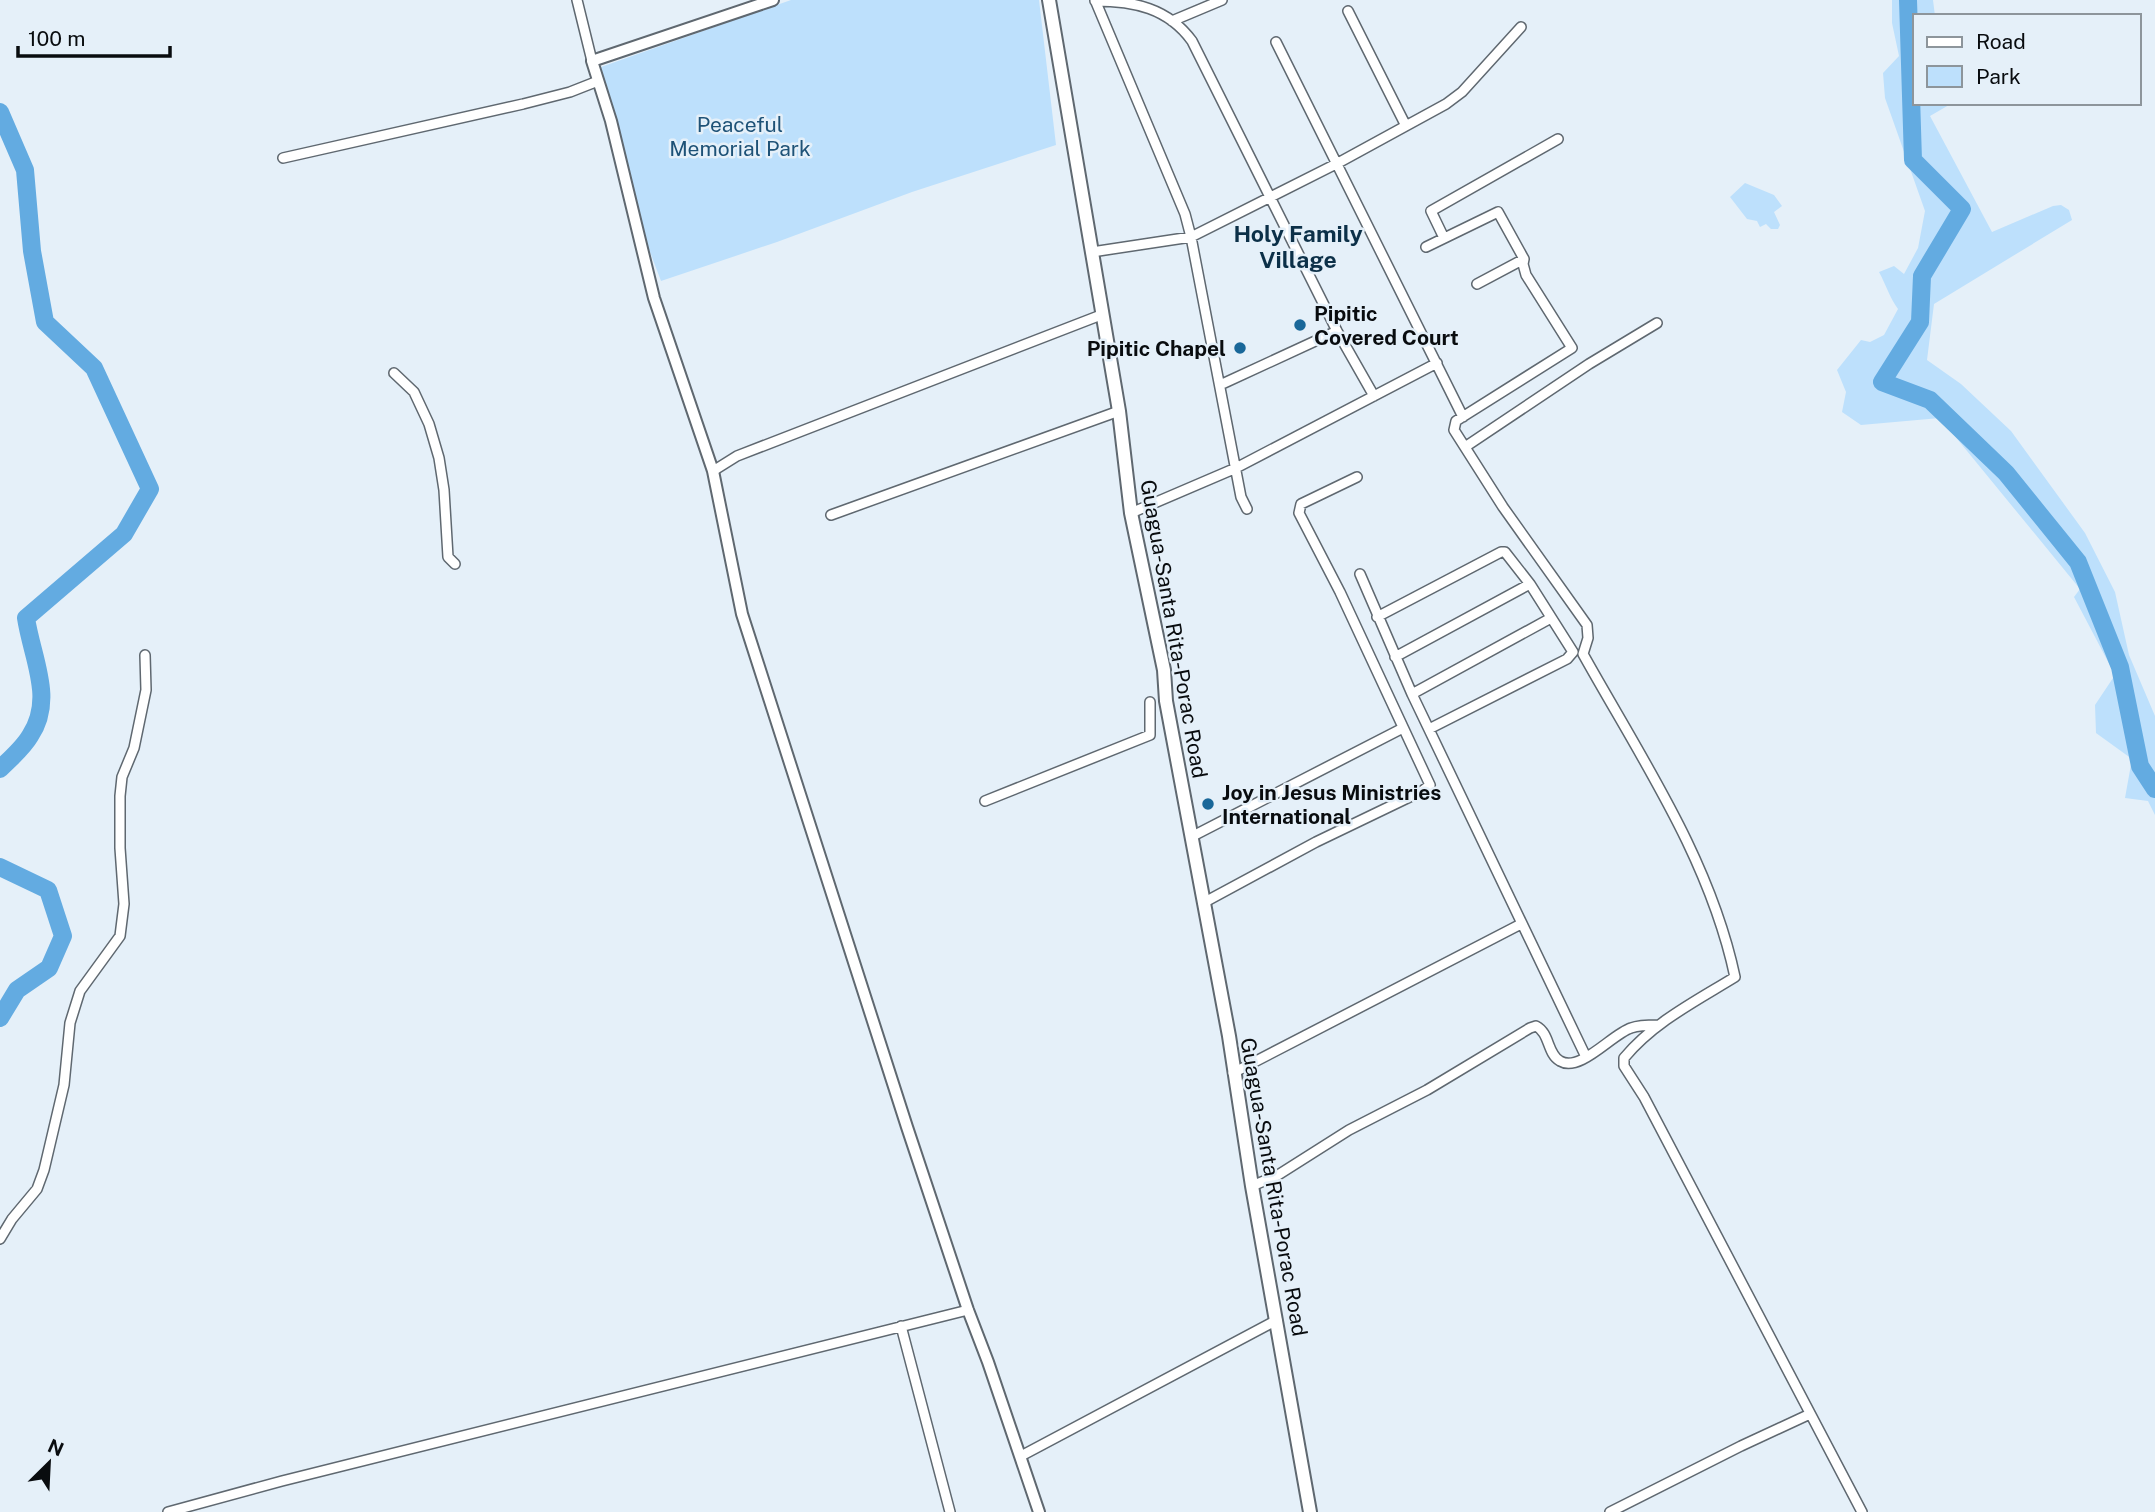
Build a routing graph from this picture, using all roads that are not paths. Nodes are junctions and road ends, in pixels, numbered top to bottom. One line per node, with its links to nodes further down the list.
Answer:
1 (577, 0): 10 (street)
2 (773, 0): 10 (street)
3 (1049, 0): 20 (main road, Guagua-Santa Rita-Porac Road)
4 (1222, 0): 7 (street)
5 (1095, 1): 7 (street); 17 (street)
6 (1348, 11): 12 (street)
7 (1172, 21): 16 (street)
8 (1521, 27): 12 (street)
9 (1276, 42): 15 (street)
10 (592, 61): 11 (street)
11 (598, 81): 14 (street); 34 (street)
12 (1406, 126): 15 (street)
13 (1558, 139): 18 (street)
14 (283, 158)
15 (1338, 163): 16 (street); 26 (street)
16 (1270, 198): 17 (street); 25 (street)
17 (1191, 237): 20 (street); 28 (street)
18 (1444, 237): 19 (street); 21 (street)
19 (1426, 247)
20 (1092, 251): 23 (main road, Guagua-Santa Rita-Porac Road)
21 (1524, 259): 22 (street); 31 (street)
22 (1477, 284)
23 (1101, 315): 30 (main road, Guagua-Santa Rita-Porac Road); 34 (street)
24 (1657, 323): 32 (street)
25 (1337, 331): 28 (street); 29 (street)
26 (1437, 363): 29 (street); 31 (street)
27 (394, 373): 39 (street)
28 (1220, 386): 33 (street)
29 (1374, 396): 33 (street)
30 (1118, 411): 37 (main road, Guagua-Santa Rita-Porac Road); 38 (street)
31 (1463, 417): 32 (street)
32 (1465, 447): 54 (street)
33 (1236, 468): 36 (street); 37 (street)
34 (713, 471): 61 (street)
35 (1357, 477): 48 (street)
36 (1247, 509)
37 (1131, 513): 51 (main road, Guagua-Santa Rita-Porac Road)
38 (831, 515)
39 (455, 564)
40 (1360, 574): 42 (street)
41 (1530, 584): 42 (street); 43 (street); 45 (street)
42 (1377, 617): 45 (street)
43 (1552, 618): 46 (street); 49 (street)
44 (145, 655): 60 (street)
45 (1395, 657): 46 (street)
46 (1412, 694): 49 (street)
47 (1150, 702): 50 (street)
48 (1403, 728): 51 (street); 52 (street)
49 (1429, 729): 53 (street)
50 (985, 802)
51 (1191, 838): 52 (main road, Guagua-Santa Rita-Porac Road)
52 (1203, 903): 58 (main road, Guagua-Santa Rita-Porac Road)
53 (1521, 924): 57 (street); 58 (street)
54 (1658, 1025): 55 (street); 56 (street)
55 (1616, 1036): 56 (street); 57 (street)
56 (1631, 1049): 64 (street)
57 (1586, 1058): 59 (street)
58 (1233, 1073): 59 (main road, Guagua-Santa Rita-Porac Road)
59 (1252, 1186): 62 (main road, Guagua-Santa Rita-Porac Road)
60 (0, 1239)
61 (968, 1310): 63 (street); 65 (street)
62 (1277, 1320): 65 (street); 69 (main road, Guagua-Santa Rita-Porac Road)
63 (901, 1326): 66 (street); 67 (street)
64 (1810, 1414): 70 (street); 71 (street)
65 (1021, 1456): 68 (street)
66 (168, 1512)
67 (950, 1512)
68 (1039, 1512)
69 (1310, 1512)
70 (1610, 1512)
71 (1862, 1512)

